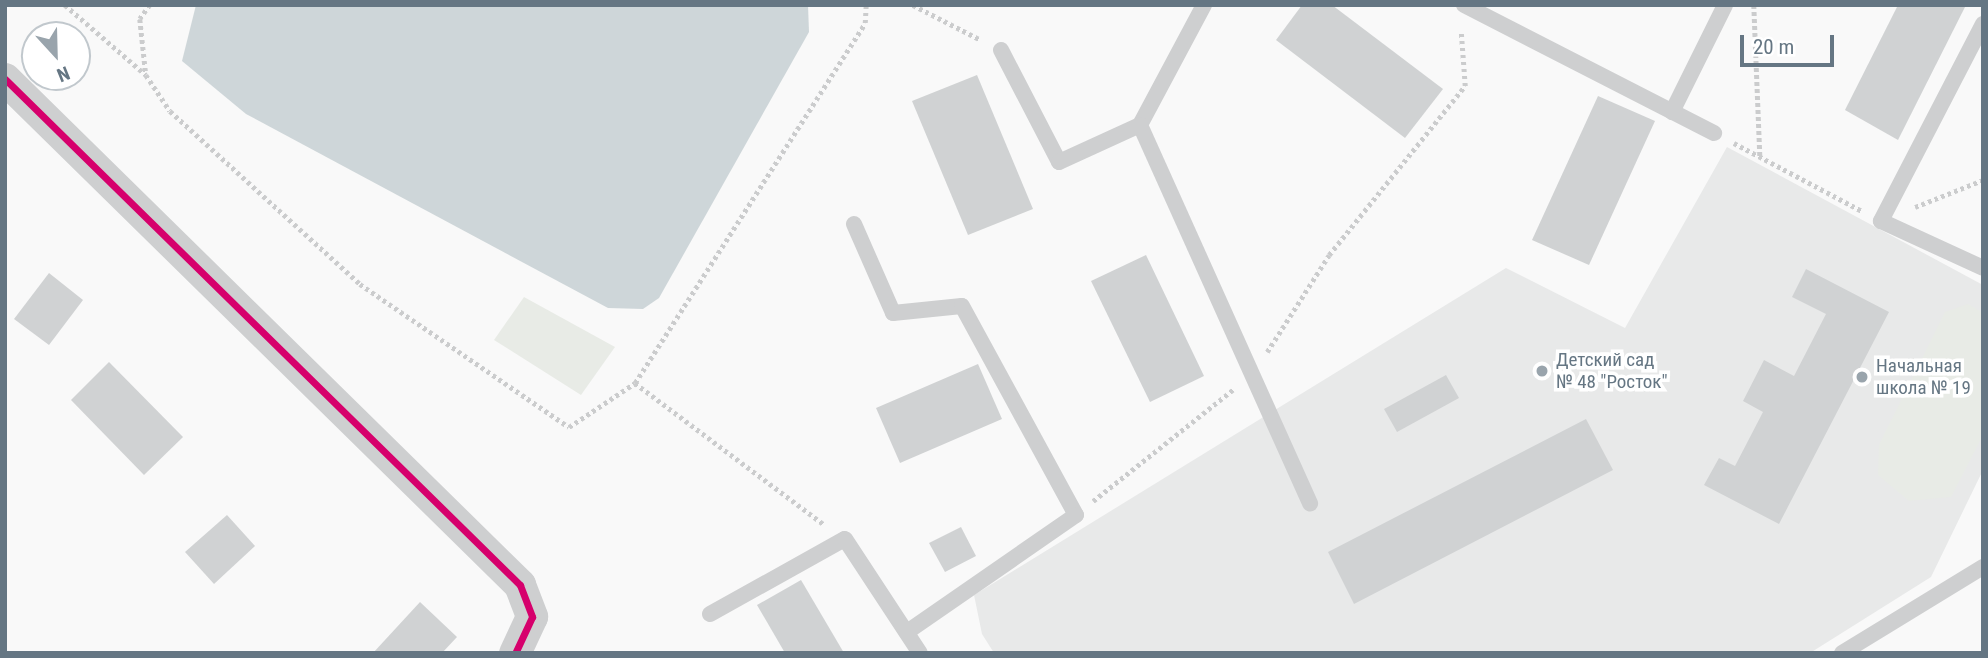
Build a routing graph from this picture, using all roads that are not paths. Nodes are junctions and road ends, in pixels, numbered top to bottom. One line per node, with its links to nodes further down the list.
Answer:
1 (1204, 5): 8 (lane)
2 (1725, 5): 7 (lane)
3 (1462, 12): 7 (lane)
4 (1983, 24): 11 (lane)
5 (1001, 50): 8 (lane)
6 (5, 79): 16 (street)
7 (1672, 112): 9 (lane)
8 (1140, 125): 12 (lane)
9 (1714, 133)
10 (855, 224): 15 (lane)
11 (1983, 268)
12 (1310, 504)
13 (1983, 567): 18 (lane)
14 (710, 614): 15 (lane)
15 (907, 632): 17 (lane)
16 (515, 653)
17 (920, 653)
18 (1842, 653)

